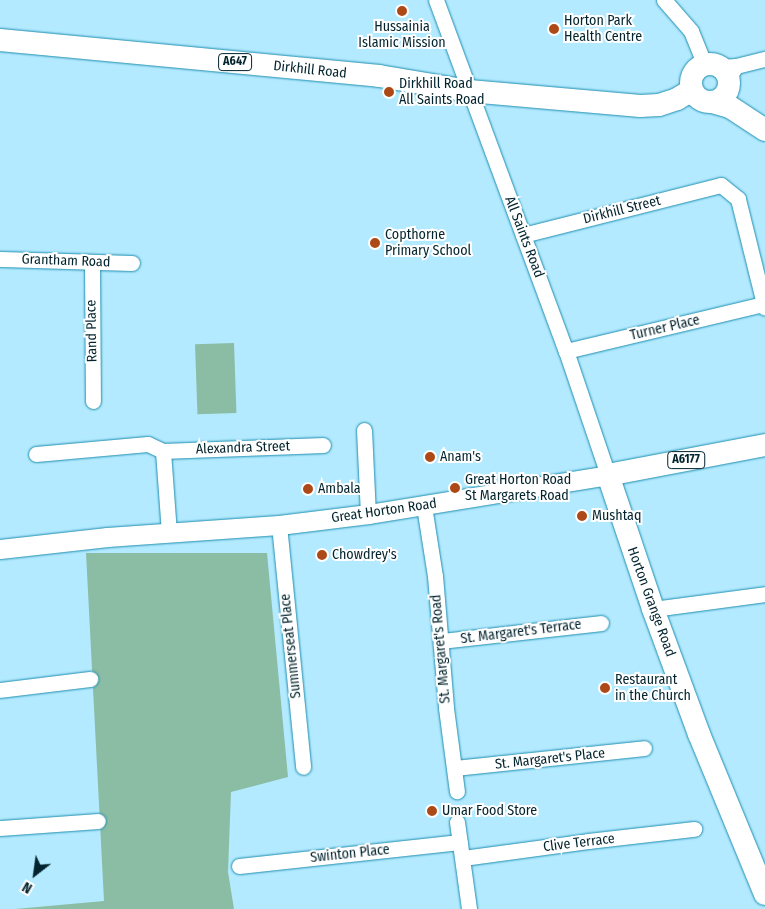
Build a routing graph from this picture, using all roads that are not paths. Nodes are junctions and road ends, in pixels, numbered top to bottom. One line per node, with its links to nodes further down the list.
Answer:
1 (436, 0): 7 (street, All Saints Road)
2 (664, 0): 5 (street)
3 (0, 40): 7 (main road, Dirkhill Road / A647)
4 (765, 60): 5 (street)
5 (723, 72): 6 (main road); 8 (main road); 9 (main road)
6 (692, 90): 7 (main road, A647); 8 (main road)
7 (469, 91): 11 (street, All Saints Road)
8 (712, 102): 10 (main road)
9 (765, 115)
10 (765, 130)
11 (524, 235): 15 (street, Dirkhill Street); 16 (street, All Saints Road)
12 (0, 259): 13 (street, Grantham Road)
13 (92, 262): 14 (street, Grantham Road); 17 (street, Rand Place)
14 (132, 263)
15 (765, 306): 16 (street, Turner Place)
16 (566, 351): 23 (street, All Saints Road)
17 (93, 400)
18 (364, 430): 25 (street)
19 (323, 445): 21 (street, Alexandra Street)
20 (765, 445): 23 (main road, Great Horton Road / A6177)
21 (163, 451): 22 (street, Alexandra Street); 27 (street)
22 (36, 454)
23 (608, 476): 24 (street, Great Horton Road); 30 (main road, Horton Grange Road)
24 (424, 506): 25 (street, Great Horton Road); 32 (street, St. Margaret's Road)
25 (368, 514): 26 (street, Great Horton Road)
26 (279, 525): 27 (street, Great Horton Road); 36 (street, Summerseat Place)
27 (169, 533): 28 (street, Great Horton Road)
28 (0, 549)
29 (765, 594): 30 (street)
30 (653, 609): 46 (main road, Horton Grange Road)
31 (601, 623): 32 (street, St. Margaret's Terrace)
32 (441, 641): 37 (street, St. Margaret's Road)
33 (90, 679): 34 (street)
34 (0, 690)
35 (644, 748): 37 (street, St. Margaret's Place)
36 (303, 768)
37 (455, 768): 38 (street, St. Margaret's Road)
38 (457, 791)
39 (98, 820): 41 (street)
40 (457, 822): 43 (street)
41 (0, 828)
42 (694, 829): 44 (street, Clive Terrace)
43 (460, 842): 44 (street); 45 (street, Swinton Place)
44 (463, 858): 47 (street)
45 (239, 866)
46 (765, 894)
47 (469, 909)

